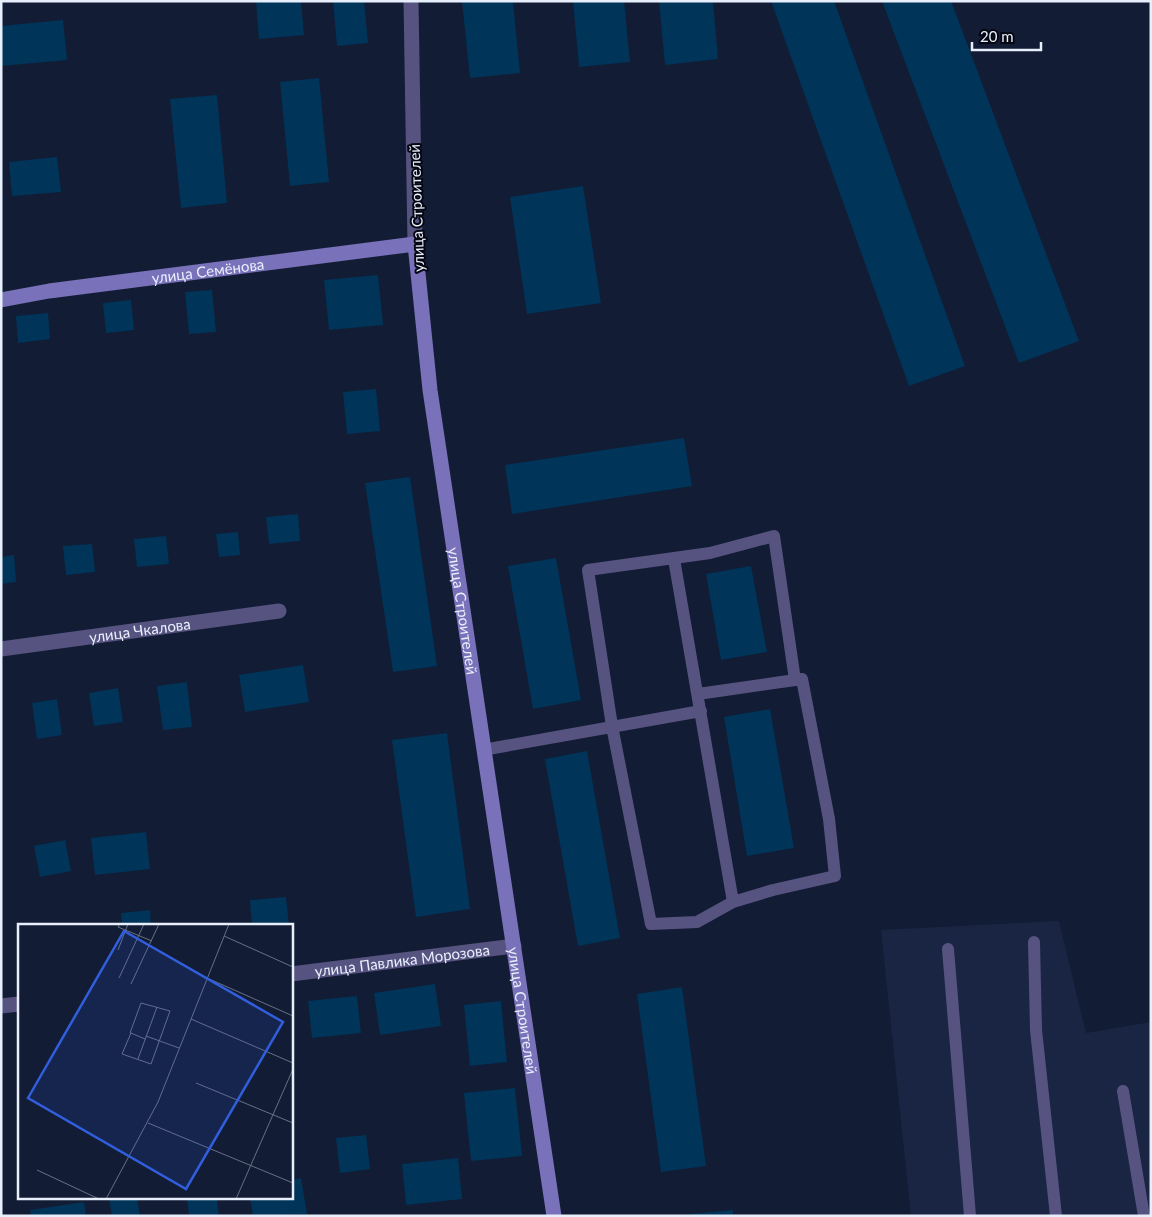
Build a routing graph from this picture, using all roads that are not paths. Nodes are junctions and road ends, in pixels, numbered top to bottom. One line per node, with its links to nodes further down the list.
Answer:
1 (411, 1): 2 (street, улица Строителей)
2 (415, 244): 3 (street, улица Семёнова); 11 (street, улица Строителей)
3 (1, 300)
4 (674, 560): 7 (lane); 8 (lane); 10 (lane)
5 (279, 611): 6 (street, улица Чкалова)
6 (1, 649)
7 (796, 680): 8 (lane); 12 (lane)
8 (698, 694): 9 (lane)
9 (701, 711): 10 (lane); 12 (lane)
10 (612, 726): 11 (lane); 12 (lane)
11 (483, 750): 14 (street, улица Строителей)
12 (733, 902)
13 (1034, 942): 22 (lane)
14 (514, 946): 16 (street, улица Павлика Морозова); 20 (street, улица Строителей)
15 (948, 948): 21 (lane)
16 (292, 974)
17 (18, 1004): 18 (street)
18 (1, 1006)
19 (1123, 1091): 23 (lane)
20 (554, 1216)
21 (970, 1216)
22 (1056, 1216)
23 (1144, 1216)

